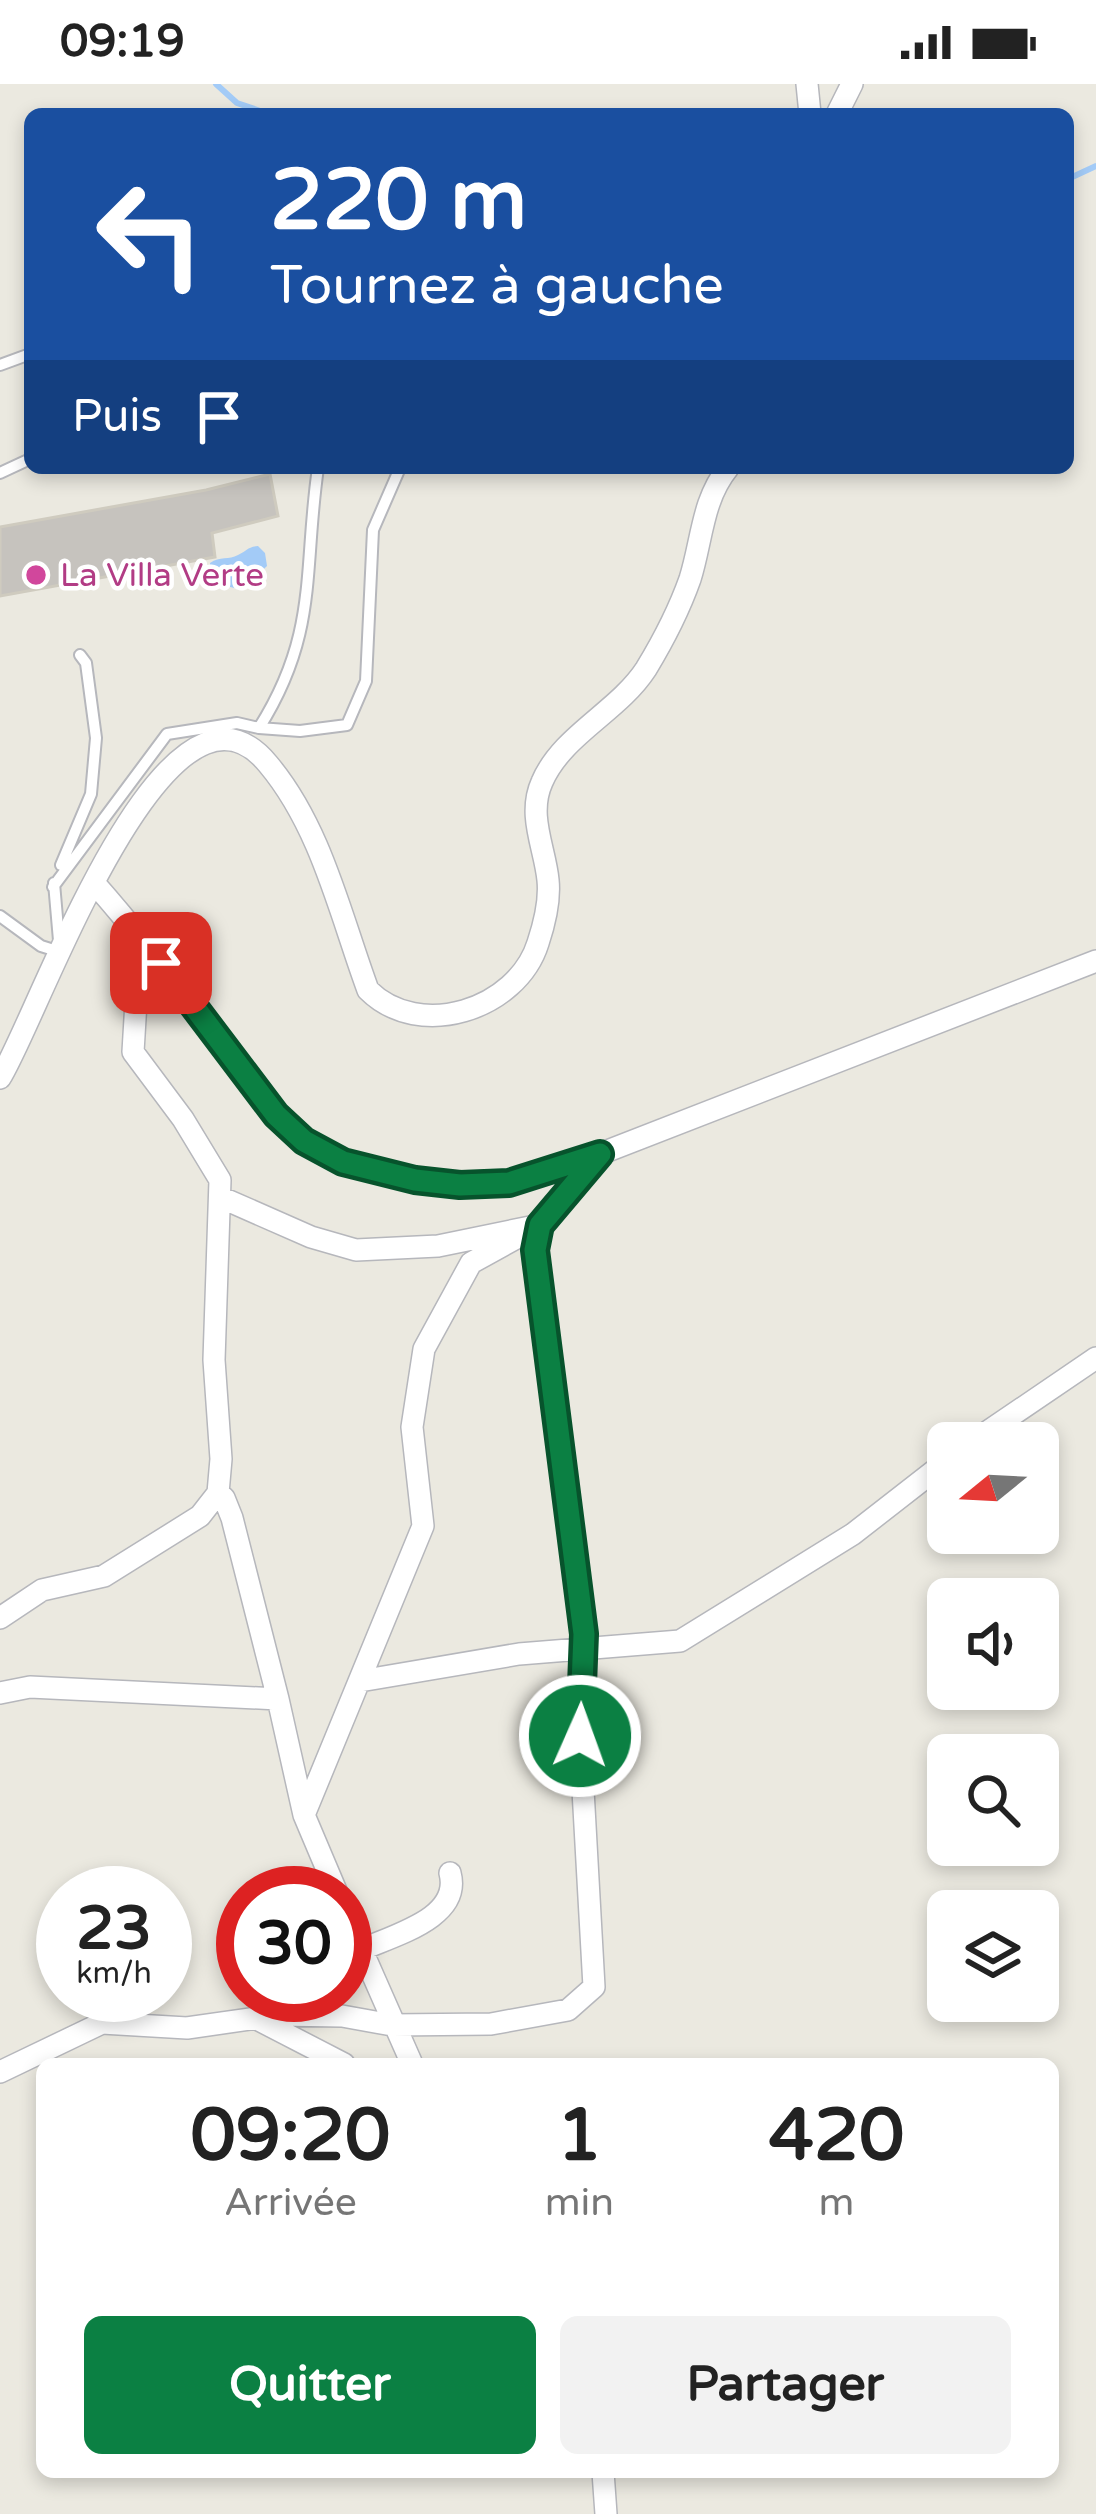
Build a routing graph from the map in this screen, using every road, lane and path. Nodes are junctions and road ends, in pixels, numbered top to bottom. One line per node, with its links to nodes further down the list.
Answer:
1 (318, 474): 5 (lane)
2 (397, 474): 5 (lane)
3 (723, 474): 6 (street)
4 (80, 656): 7 (lane)
5 (259, 728): 7 (lane)
6 (95, 884): 9 (street); 10 (street)
7 (53, 886): 10 (lane)
8 (0, 916): 10 (lane)
9 (140, 935): 13 (street); 14 (street)
10 (60, 952): 12 (street)
11 (1096, 961): 13 (street)
12 (0, 1078)
13 (600, 1154): 15 (street)
14 (220, 1198): 15 (street); 19 (street)
15 (540, 1225): 21 (street); 22 (street)
16 (1096, 1358): 17 (street)
17 (1002, 1422)
18 (927, 1476): 21 (street)
19 (218, 1493): 20 (street); 24 (street)
20 (0, 1618)
21 (584, 1650): 22 (street); 33 (street)
22 (360, 1681): 25 (street)
23 (0, 1693): 24 (street)
24 (278, 1700): 25 (street)
25 (304, 1815): 26 (street)
26 (326, 1866)
27 (450, 1873): 28 (street)
28 (372, 1944)
29 (372, 1977): 33 (street)
30 (372, 2021): 33 (street)
31 (225, 2022): 36 (street)
32 (263, 2022): 34 (street)
33 (392, 2025): 35 (street)
34 (332, 2058)
35 (409, 2058)
36 (0, 2072)
37 (603, 2478): 38 (street)
38 (606, 2514)

